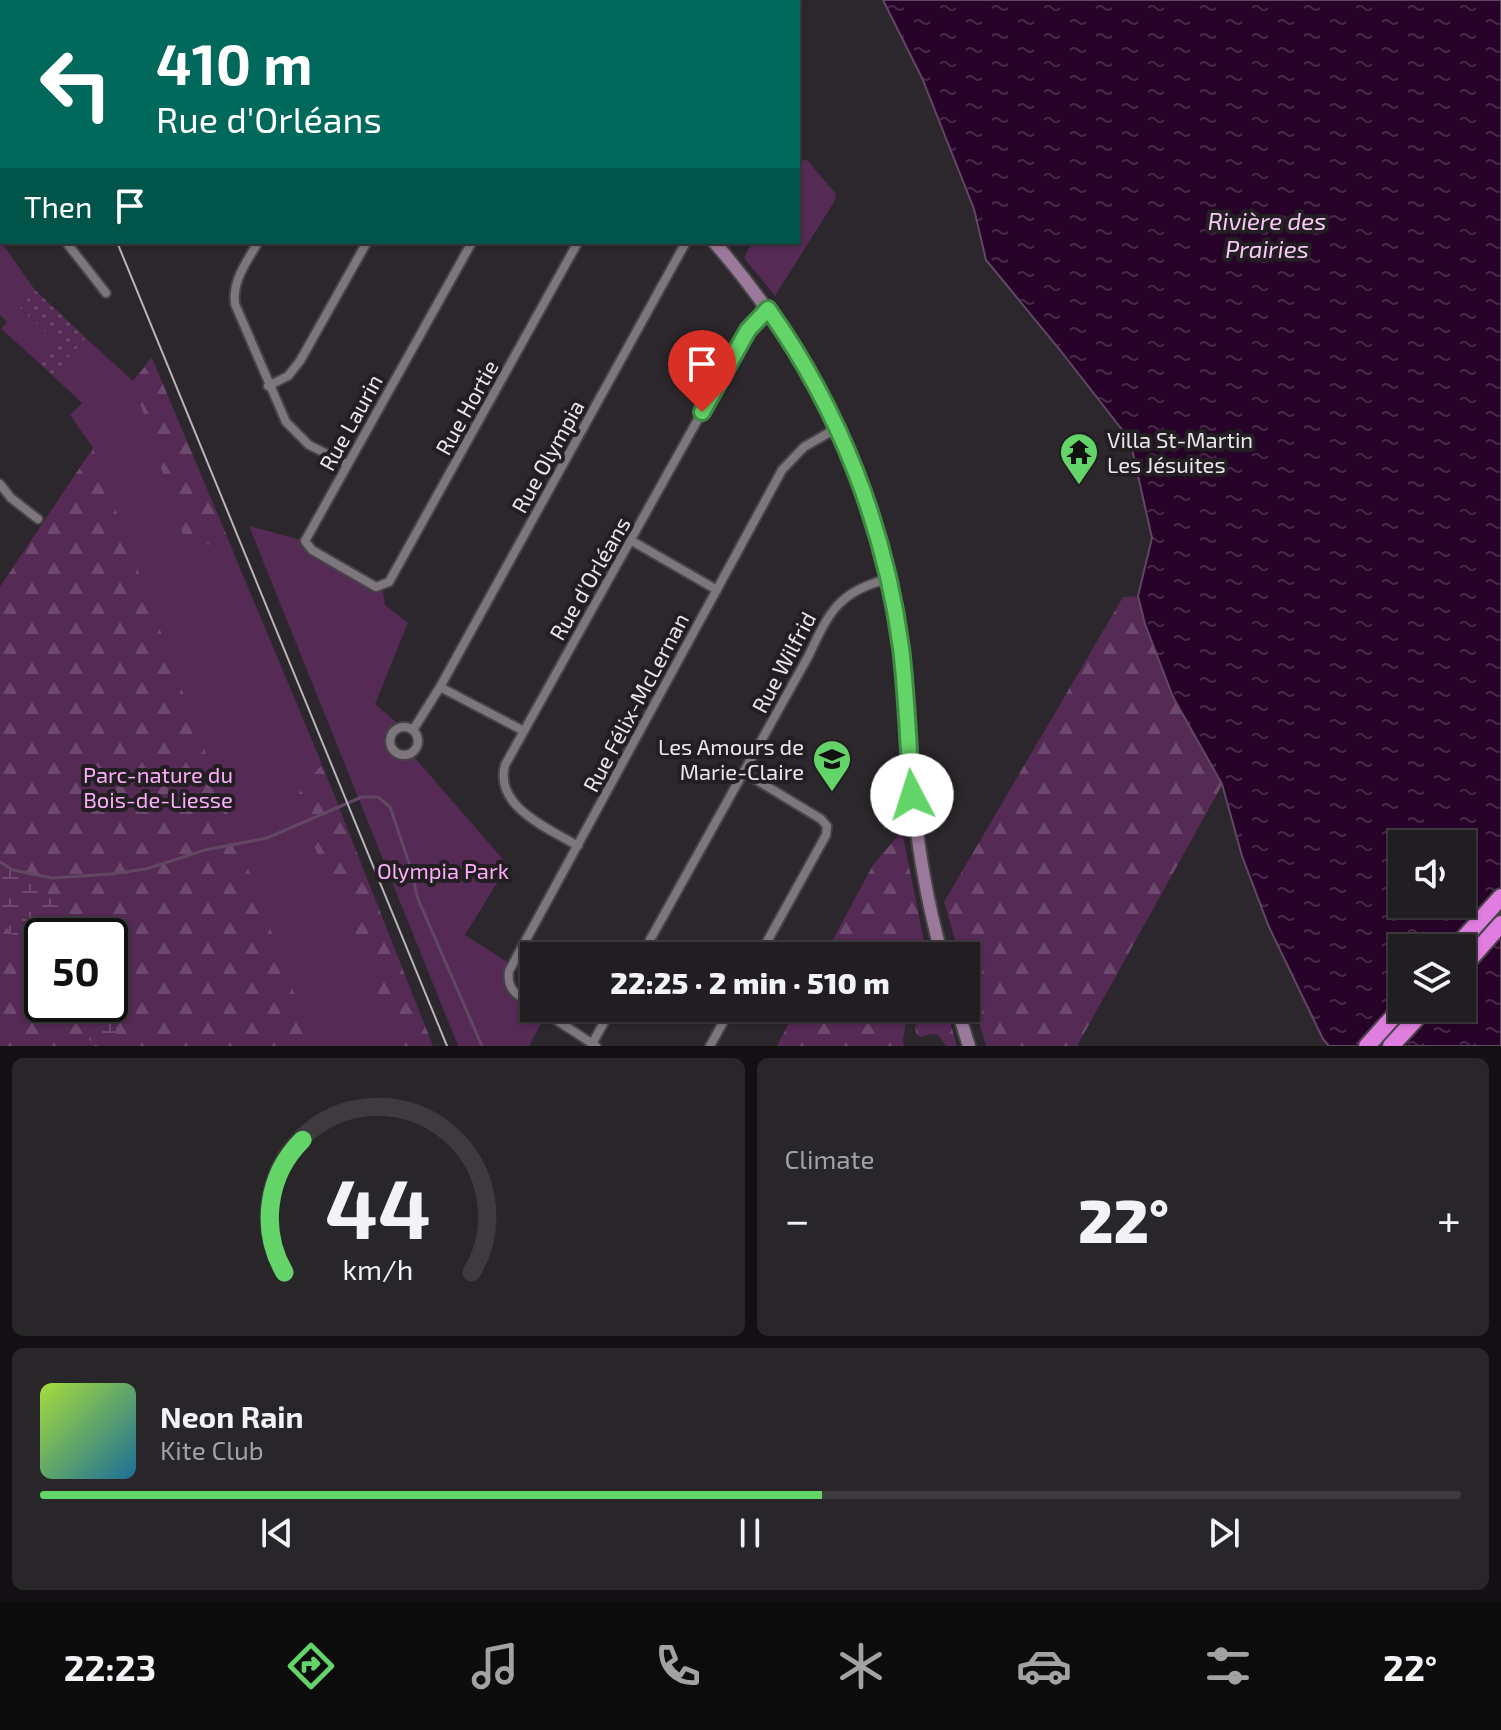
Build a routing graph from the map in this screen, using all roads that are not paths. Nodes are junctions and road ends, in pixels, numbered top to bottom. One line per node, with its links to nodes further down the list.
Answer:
1 (68, 244): 8 (street)
2 (257, 244): 10 (street)
3 (366, 244): 10 (street)
4 (471, 244): 12 (street, Rue Laurin)
5 (577, 244): 17 (street, Rue Hortie)
6 (685, 244): 19 (street, Rue Olympia)
7 (716, 244): 9 (main road)
8 (106, 293)
9 (768, 309): 11 (main road); 15 (street, Rue d'Orléans)
10 (268, 386): 12 (street)
11 (837, 428): 16 (main road); 18 (street, Rue Félix-McLernan)
12 (347, 464): 17 (street, Rue Laurin)
13 (0, 484): 14 (street)
14 (38, 519)
15 (632, 541): 18 (street); 21 (street, Rue d'Orléans)
16 (888, 579): 22 (street, Rue Wilfrid); 30 (main road)
17 (382, 586)
18 (717, 590): 23 (street, Rue Félix-McLernan)
19 (440, 687): 20 (street, Rue Olympia); 21 (street)
20 (413, 730)
21 (522, 730): 23 (street, Rue d'Orléans)
22 (743, 772): 28 (street, Rue Wilfrid); 29 (street)
23 (578, 846): 27 (street, Rue Félix-McLernan)
24 (1501, 897): 26 (highway)
25 (1501, 924): 32 (highway)
26 (1468, 934)
27 (525, 942)
28 (649, 942)
29 (767, 942)
30 (939, 942)
31 (520, 951): 33 (street, Rue Félix-McLernan)
32 (1476, 952)
33 (520, 996)
34 (559, 1022): 40 (street, Rue Félix-McLernan)
35 (605, 1022): 40 (street)
36 (723, 1022): 41 (street)
37 (961, 1022): 42 (main road)
38 (1389, 1022): 43 (highway)
39 (1413, 1022): 44 (highway)
40 (594, 1045)
41 (710, 1046)
42 (969, 1046)
43 (1367, 1046)
44 (1391, 1046)

